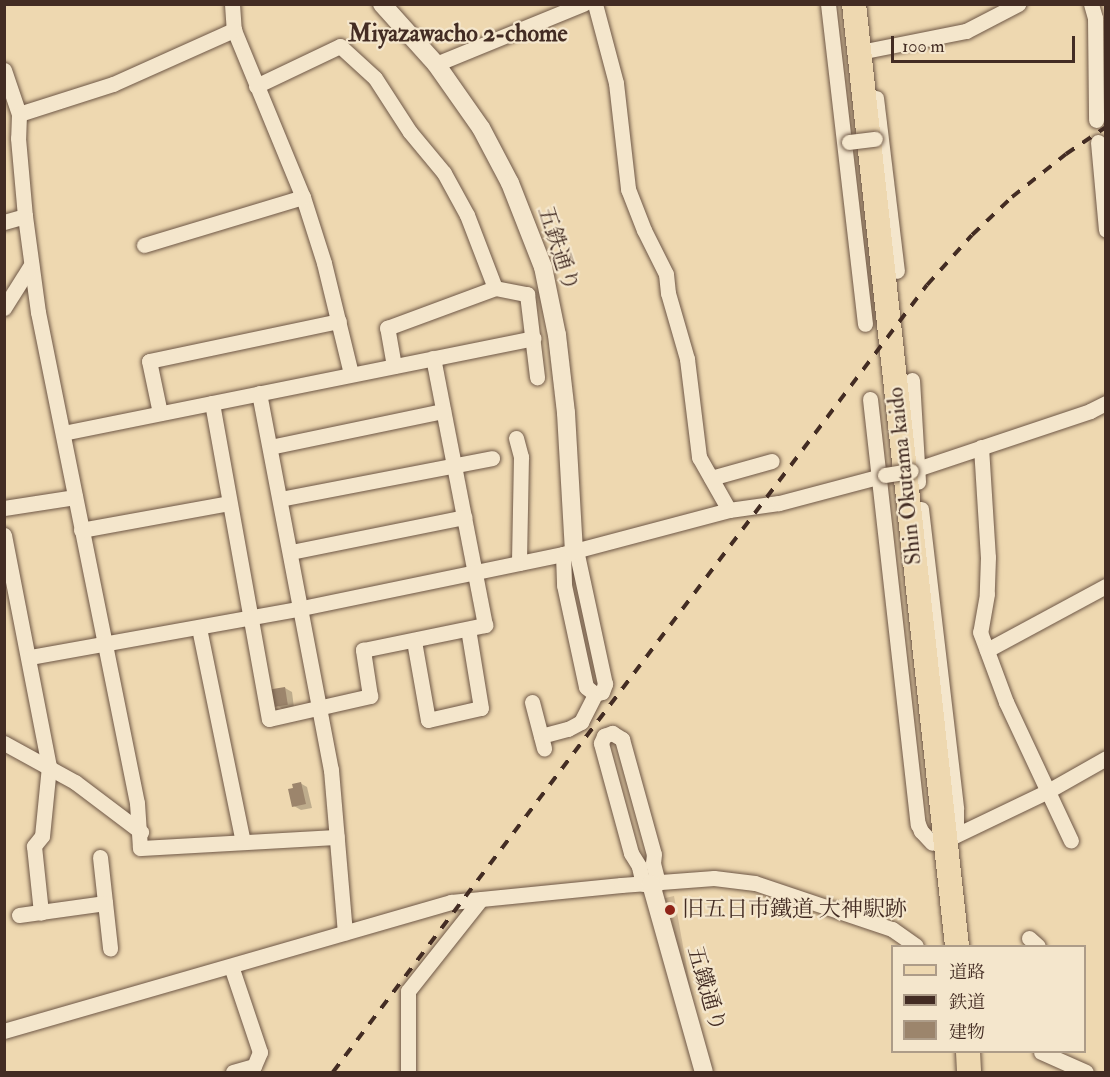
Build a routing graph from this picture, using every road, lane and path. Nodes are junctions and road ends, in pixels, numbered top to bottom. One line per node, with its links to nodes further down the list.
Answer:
1 (232, 4): 11 (street)
2 (382, 4): 13 (street, 五鉄通り)
3 (583, 4): 13 (street)
4 (595, 4): 53 (street)
5 (828, 4): 19 (street)
6 (841, 4): 83 (main road, Shin Okutama kaido)
7 (854, 4): 83 (main road, Shin Okutama kaido)
8 (866, 4): 12 (street)
9 (1018, 4): 12 (street)
10 (1097, 15): 17 (street)
11 (234, 30): 15 (street); 16 (street)
12 (870, 50): 18 (street)
13 (436, 64): 62 (street, 五鉄通り)
14 (4, 70): 16 (street)
15 (256, 86): 21 (street); 28 (street)
16 (19, 114): 22 (street)
17 (1096, 120)
18 (878, 138): 19 (street, bridge); 27 (street)
19 (846, 142): 31 (street)
20 (1098, 142): 24 (street)
21 (303, 197): 25 (street); 30 (street)
22 (25, 216): 23 (street); 26 (street)
23 (4, 222)
24 (1106, 230)
25 (144, 245)
26 (31, 265): 29 (street); 44 (street)
27 (897, 271)
28 (495, 288): 32 (street); 34 (street)
29 (4, 308)
30 (339, 321): 35 (street); 43 (street)
31 (865, 324)
32 (533, 338): 33 (street); 36 (street)
33 (433, 358): 34 (street); 42 (street)
34 (394, 366): 35 (street)
35 (351, 374): 38 (street)
36 (537, 377)
37 (912, 380): 51 (street)
38 (259, 393): 40 (street); 46 (street)
39 (870, 399): 52 (street)
40 (212, 403): 43 (street); 56 (street)
41 (1106, 403): 47 (street)
42 (443, 411): 46 (street); 50 (street)
43 (160, 413): 44 (street)
44 (63, 433): 54 (street)
45 (516, 438): 64 (street)
46 (270, 447): 55 (street)
47 (981, 447): 51 (street); 73 (street)
48 (492, 458): 50 (street)
49 (772, 461): 53 (street)
50 (454, 465): 55 (street); 59 (street)
51 (914, 471): 52 (street, bridge); 83 (street)
52 (882, 475): 58 (street); 83 (street)
53 (711, 478): 58 (street)
54 (75, 497): 57 (street); 60 (street)
55 (280, 499): 63 (street)
56 (229, 502): 60 (street); 68 (street)
57 (4, 508)
58 (729, 510): 62 (street)
59 (464, 517): 63 (street); 65 (street)
60 (81, 530): 72 (street)
61 (4, 535): 74 (street)
62 (571, 551): 64 (street); 75 (street)
63 (291, 552): 67 (street)
64 (519, 563): 65 (street)
65 (476, 572): 67 (street); 70 (street)
66 (1106, 586): 73 (street)
67 (302, 608): 68 (street); 76 (street)
68 (250, 618): 69 (street); 76 (street)
69 (199, 628): 72 (street); 84 (street)
70 (468, 629): 71 (street); 71 (street)
71 (414, 641): 76 (street)
72 (104, 646): 74 (street); 81 (street)
73 (987, 650): 80 (street)
74 (30, 657): 79 (street)
75 (532, 702)
76 (321, 707): 82 (street)
77 (4, 743): 79 (street)
78 (1106, 758): 80 (street)
79 (49, 766): 81 (street); 90 (street)
80 (1048, 791): 83 (street); 85 (street)
81 (141, 832): 84 (street)
82 (337, 837): 84 (street); 92 (street)
83 (944, 839): 94 (main road, Shin Okutama kaido); 95 (main road, Shin Okutama kaido)
84 (243, 842)
85 (1071, 842)
86 (100, 856): 89 (street)
87 (651, 884): 87 (street); 88 (street); 93 (street); 104 (street, 五鐵通り)
88 (481, 899): 92 (street); 103 (street)
89 (105, 903): 90 (street); 96 (street)
90 (41, 912): 91 (street)
91 (19, 915)
92 (345, 932): 97 (street)
93 (915, 945)
94 (942, 945)
95 (957, 945)
96 (110, 948)
97 (231, 966): 98 (street); 102 (street)
98 (4, 1031)
99 (953, 1053): 105 (main road)
100 (968, 1053): 106 (main road)
101 (1043, 1053): 107 (street)
102 (233, 1072)
103 (408, 1072)
104 (704, 1072)
105 (953, 1072)
106 (969, 1072)
107 (1086, 1072)

